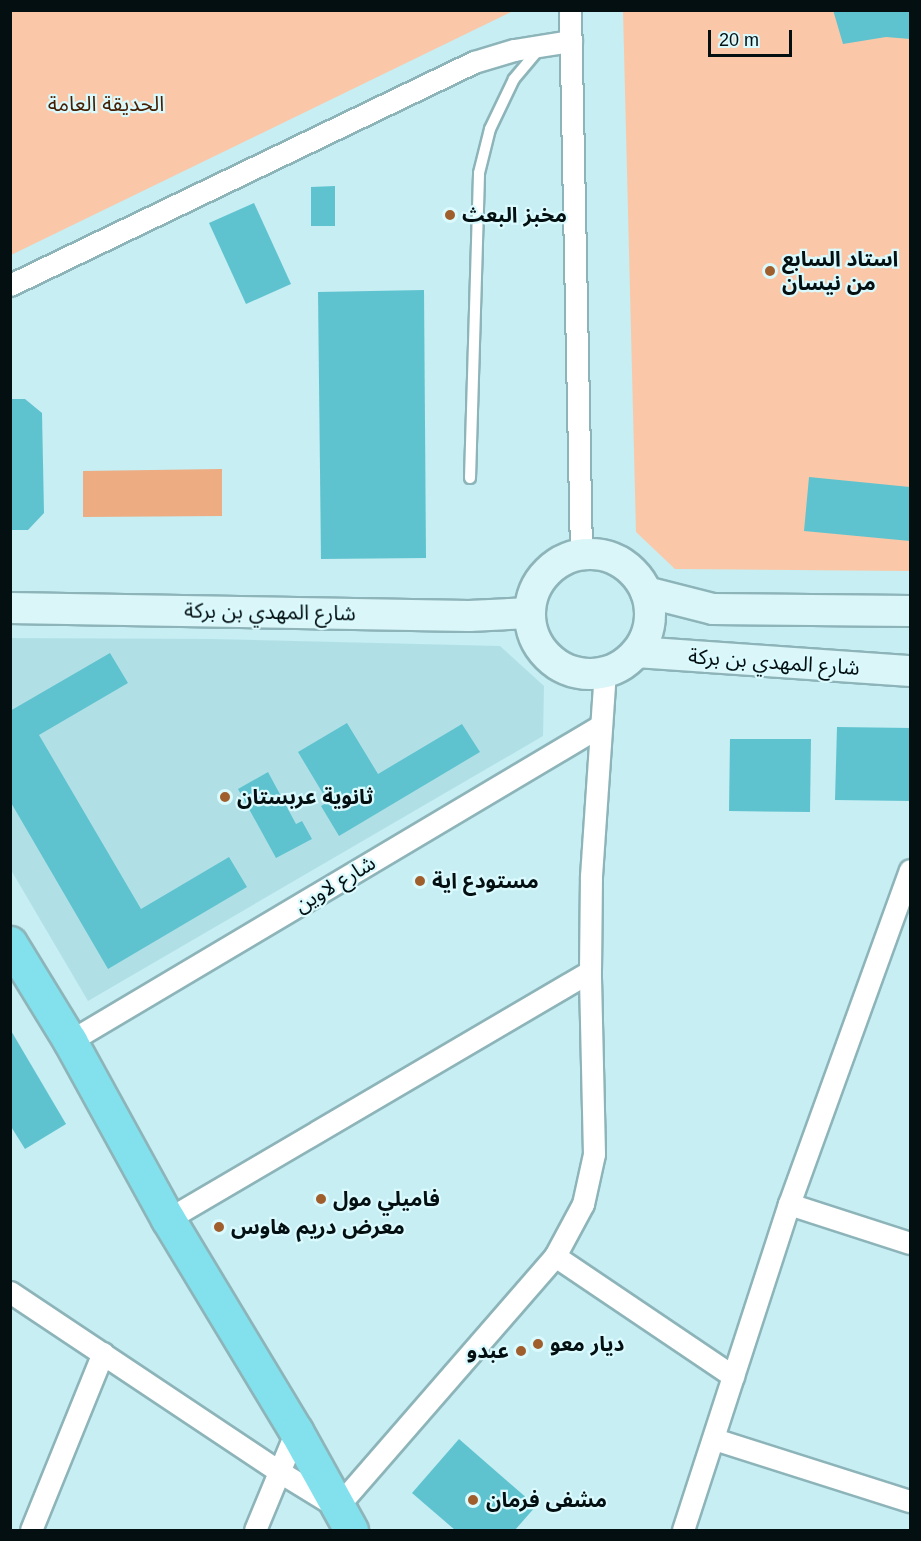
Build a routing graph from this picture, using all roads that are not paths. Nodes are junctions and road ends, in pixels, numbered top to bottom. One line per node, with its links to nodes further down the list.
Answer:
1 (570, 10): 2 (street)
2 (571, 41): 3 (street); 6 (street)
3 (543, 45): 4 (street); 5 (lane)
4 (10, 285)
5 (470, 478)
6 (581, 555): 7 (street); 10 (street)
7 (646, 592): 9 (street); 11 (street)
8 (10, 608): 10 (street, شارع المهدي بن بركة)
9 (910, 611)
10 (530, 614): 13 (street)
11 (637, 652): 12 (street, شارع المهدي بن بركة); 13 (street)
12 (910, 671)
13 (605, 673): 14 (street)
14 (600, 726): 17 (street); 18 (street, شارع لاوين)
15 (910, 870): 19 (street)
16 (10, 944): 18 (highway)
17 (590, 971): 20 (street); 22 (street)
18 (70, 1041): 20 (highway)
19 (789, 1204): 21 (street); 25 (street)
20 (168, 1218): 26 (highway)
21 (910, 1243)
22 (555, 1256): 25 (street); 30 (street)
23 (10, 1292): 24 (street)
24 (103, 1353): 28 (street); 31 (street)
25 (733, 1376): 27 (street)
26 (296, 1431): 28 (street); 30 (highway)
27 (714, 1438): 29 (street); 33 (street)
28 (280, 1472): 30 (street); 32 (street)
29 (910, 1501)
30 (344, 1519)
31 (31, 1530)
32 (255, 1530)
33 (683, 1530)

